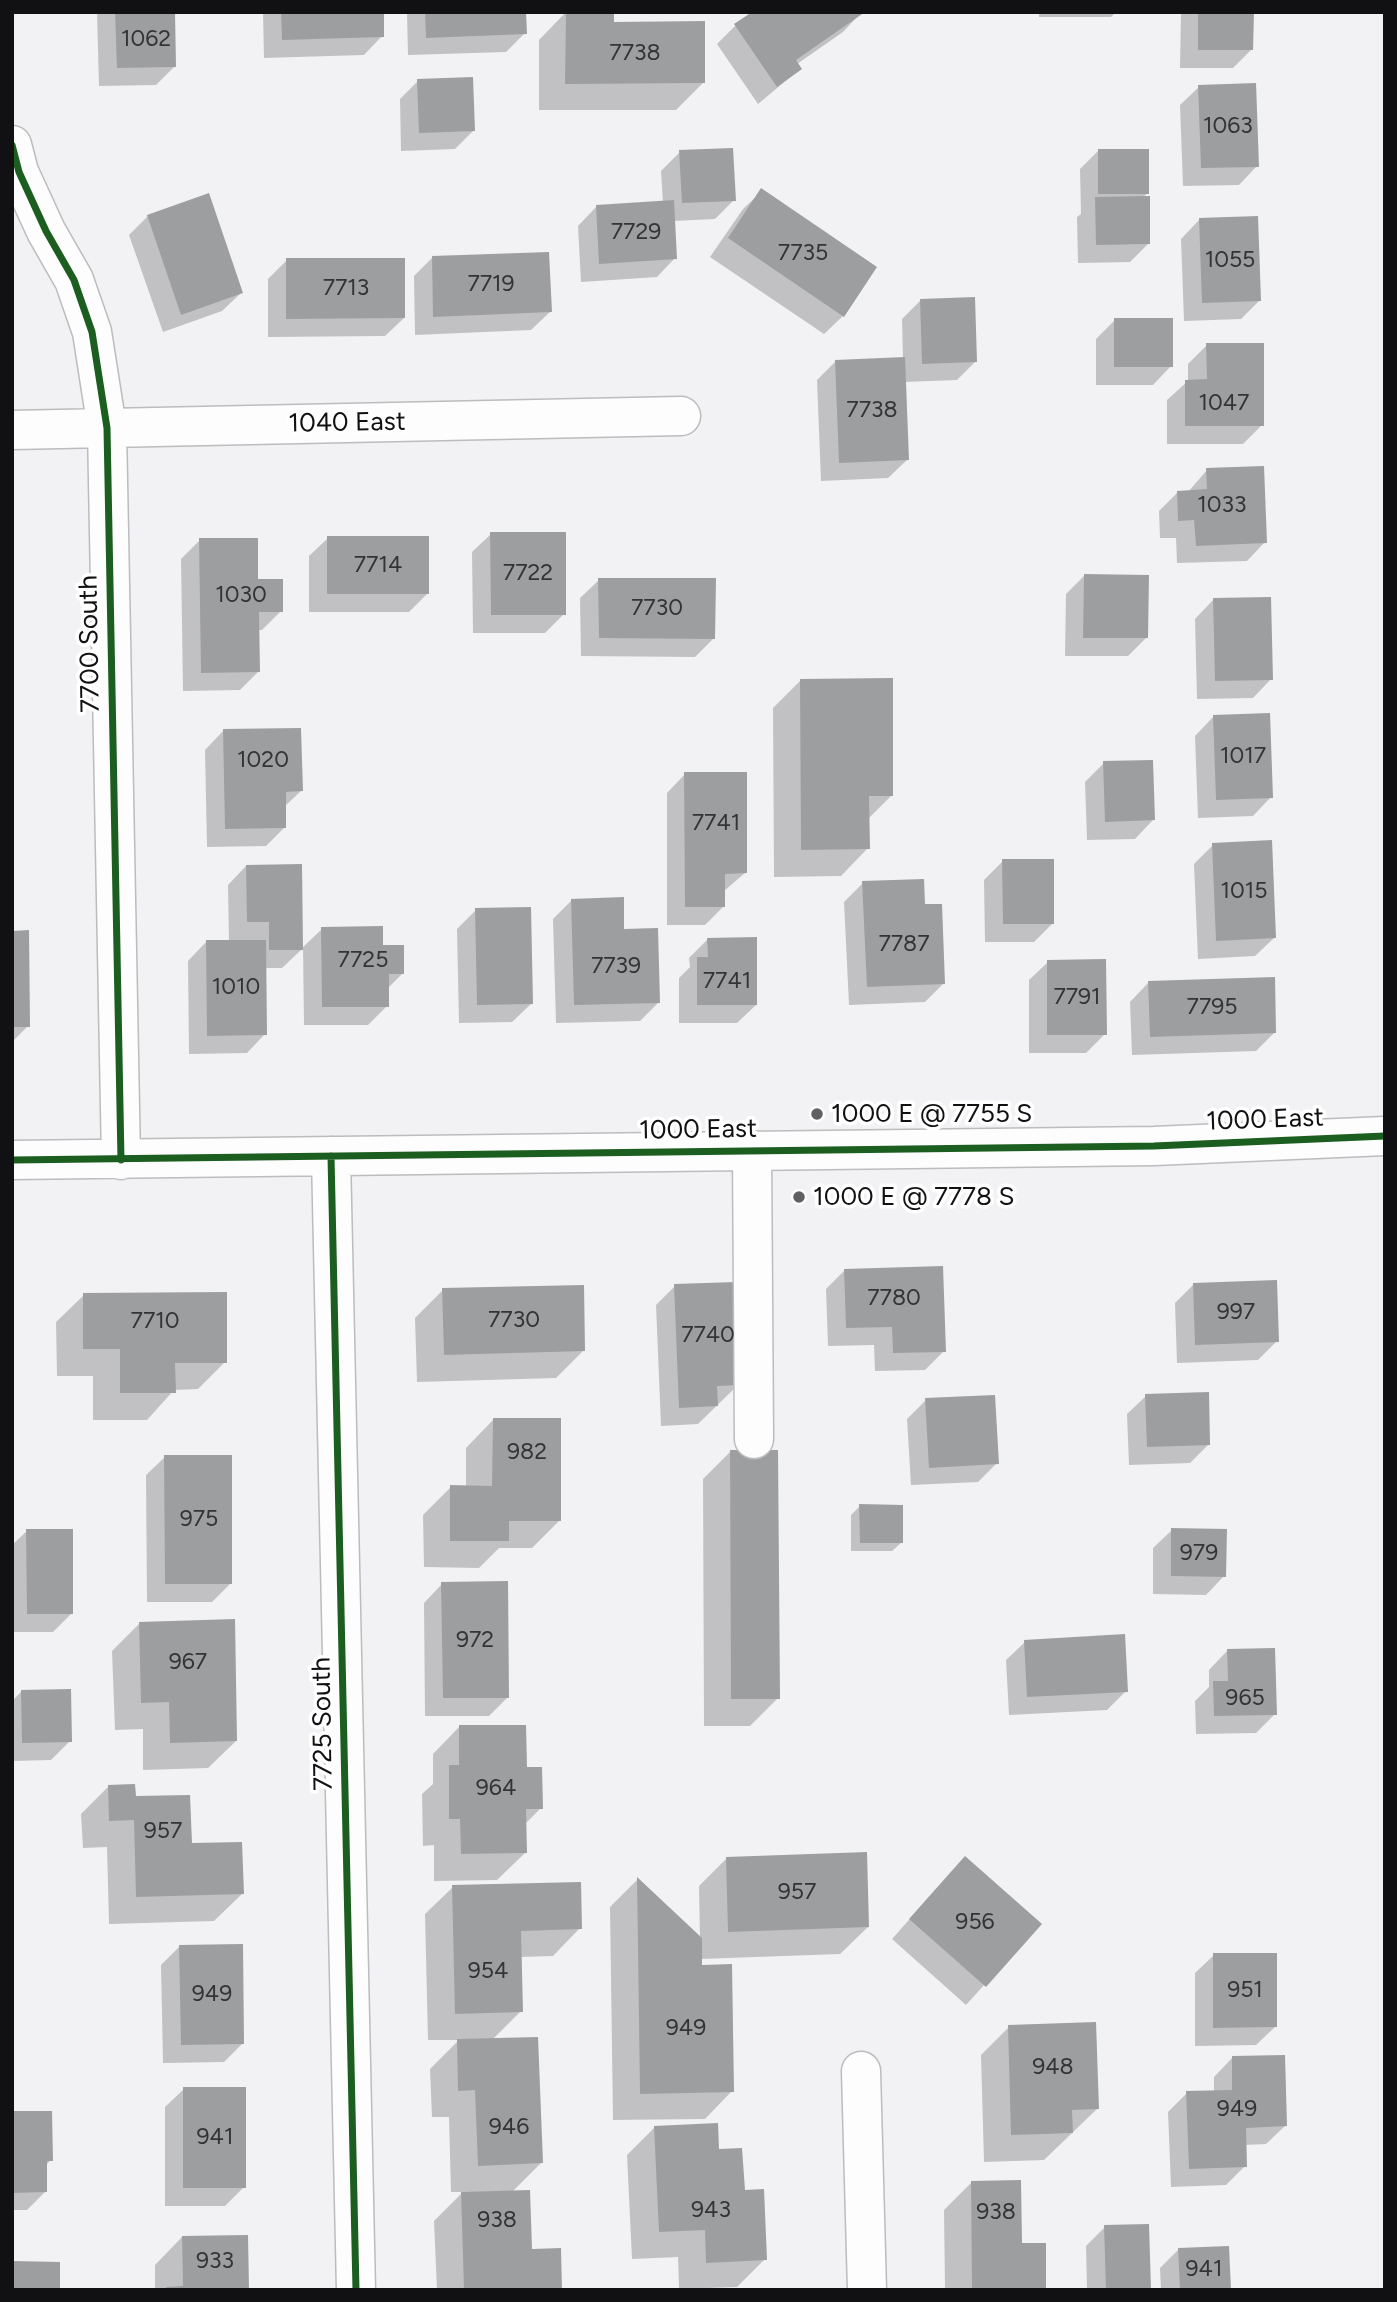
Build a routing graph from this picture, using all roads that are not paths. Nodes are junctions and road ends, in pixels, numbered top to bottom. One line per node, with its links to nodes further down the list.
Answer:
1 (12, 145): 3 (street, 7700 South)
2 (681, 416): 3 (street, 1040 East)
3 (107, 428): 4 (street, 1040 East); 9 (street, 7700 South)
4 (12, 430)
5 (1385, 1136): 6 (street, 1000 East)
6 (752, 1150): 7 (street, 1000 East); 10 (street)
7 (331, 1156): 9 (street, 1000 East); 12 (street, 7725 South)
8 (12, 1160): 9 (street, 1000 East)
9 (121, 1160)
10 (754, 1439)
11 (861, 2071): 13 (street)
12 (356, 2290)
13 (867, 2290)

